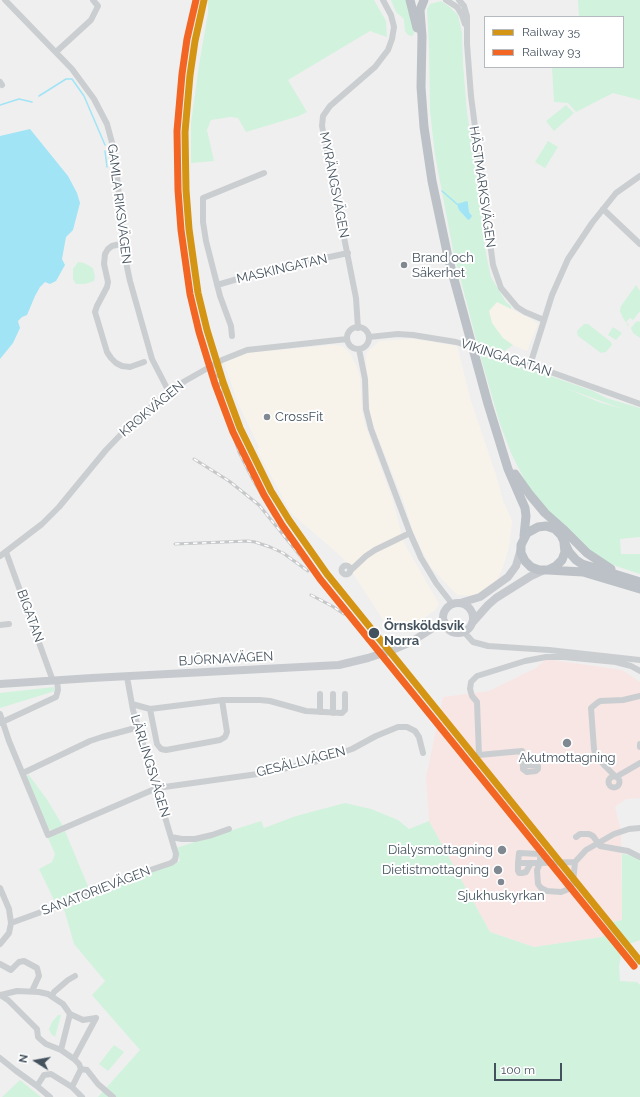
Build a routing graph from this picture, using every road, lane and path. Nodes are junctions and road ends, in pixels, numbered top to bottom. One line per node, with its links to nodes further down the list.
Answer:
1 (5, 0): 10 (street, GAMLA RIKSVÄGEN)
2 (93, 0): 10 (street)
3 (383, 0): 16 (street, MYRÄNGSVÄGEN)
4 (410, 0): 9 (highway)
5 (424, 0): 9 (highway)
6 (446, 0): 8 (street, HÄSTMARKSVÄGEN)
7 (460, 0): 8 (street, HÄSTMARKSVÄGEN)
8 (467, 29): 18 (street, HÄSTMARKSVÄGEN)
9 (421, 50): 28 (highway)
10 (56, 52): 14 (street, GAMLA RIKSVÄGEN)
11 (264, 173): 17 (street)
12 (640, 176): 13 (street)
13 (603, 210): 15 (street); 18 (street)
14 (124, 243): 24 (street); 26 (street, GAMLA RIKSVÄGEN)
15 (640, 244)
16 (348, 253): 17 (street, MASKINGATAN); 19 (street, MYRÄNGSVÄGEN)
17 (217, 285): 20 (street)
18 (544, 320): 25 (street)
19 (358, 328): 21 (street); 22 (street)
20 (232, 336)
21 (369, 337): 23 (street); 25 (street, VIKINGAGATAN)
22 (347, 339): 23 (street); 26 (street, KROKVÄGEN)
23 (359, 349): 31 (street)
24 (144, 362)
25 (530, 365): 27 (street, VIKINGAGATAN)
26 (169, 392): 35 (street, KROKVÄGEN)
27 (640, 404)
28 (505, 454): 29 (highway); 32 (highway)
29 (515, 474): 30 (highway); 39 (highway)
30 (551, 527): 32 (highway); 33 (highway)
31 (410, 533): 37 (street); 42 (street)
32 (524, 536): 34 (highway)
33 (564, 543): 38 (highway); 39 (highway)
34 (521, 549): 38 (highway); 42 (main road)
35 (6, 552): 36 (street, KROKVÄGEN); 53 (street, BIGATAN)
36 (0, 556)
37 (351, 569)
38 (546, 570): 41 (highway); 45 (main road)
39 (623, 576): 40 (highway)
40 (640, 582)
41 (640, 589)
42 (456, 604): 43 (main road); 45 (main road)
43 (444, 621): 47 (main road); 52 (main road, BJÖRNAVÄGEN)
44 (9, 624): 46 (street)
45 (472, 624): 47 (main road)
46 (0, 625)
47 (464, 632): 48 (street)
48 (525, 648): 49 (street); 50 (street)
49 (640, 660)
50 (525, 661): 51 (street); 69 (street)
51 (640, 671)
52 (127, 676): 53 (main road, BJÖRNAVÄGEN); 60 (street, LÄRLINGSVÄGEN)
53 (55, 681): 54 (main road, BJÖRNAVÄGEN); 65 (street)
54 (0, 684)
55 (320, 694): 62 (street)
56 (333, 694): 63 (street)
57 (344, 694): 63 (street)
58 (640, 696): 68 (street)
59 (222, 700): 61 (street); 61 (street); 62 (street)
60 (132, 704): 61 (street); 66 (street, LÄRLINGSVÄGEN)
61 (150, 709)
62 (320, 712): 63 (street)
63 (333, 713)
64 (0, 714): 65 (street)
65 (1, 722): 70 (street)
66 (139, 727): 70 (street); 71 (street, LÄRLINGSVÄGEN)
67 (423, 753): 71 (street, GESÄLLVÄGEN)
68 (640, 763)
69 (523, 765)
70 (24, 773): 71 (street)
71 (157, 788): 75 (street, LÄRLINGSVÄGEN)
72 (640, 828): 76 (street)
73 (229, 829): 75 (street)
74 (576, 836): 76 (street)
75 (171, 837): 77 (street, LÄRLINGSVÄGEN)
76 (597, 843): 78 (street); 79 (street)
77 (176, 854): 84 (street, SANATORIEVÄGEN)
78 (640, 857)
79 (575, 862): 82 (street); 82 (street)
80 (518, 863): 81 (street); 81 (street); 82 (street)
81 (531, 863): 82 (street)
82 (540, 863)
83 (0, 888): 84 (street)
84 (11, 923): 85 (street)
85 (0, 944)
86 (0, 964): 88 (street)
87 (75, 976): 90 (street)
88 (32, 991): 89 (street); 90 (street)
89 (0, 995): 92 (street)
90 (52, 996): 91 (street)
91 (70, 1014): 92 (street); 94 (street)
92 (61, 1050): 94 (street)
93 (0, 1058): 96 (street)
94 (74, 1059): 95 (street)
95 (81, 1070): 97 (street); 100 (street)
96 (37, 1086): 97 (street); 98 (street)
97 (72, 1087): 99 (street)
98 (50, 1097)
99 (82, 1097)
100 (113, 1097)

